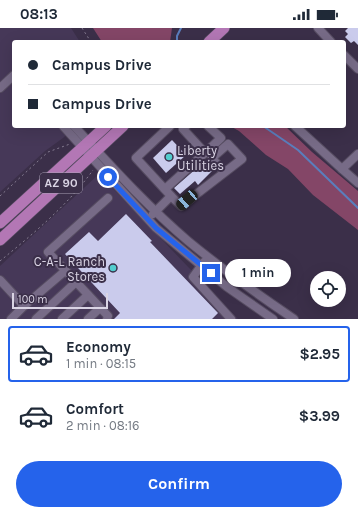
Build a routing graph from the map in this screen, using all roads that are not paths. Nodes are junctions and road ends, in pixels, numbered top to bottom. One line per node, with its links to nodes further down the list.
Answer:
1 (224, 28): 3 (highway)
2 (318, 28): 4 (street)
3 (211, 40)
4 (329, 40)
5 (346, 57): 6 (street)
6 (358, 69)
7 (12, 77): 8 (street)
8 (0, 88)
9 (64, 128): 17 (street)
10 (75, 128): 17 (street)
11 (103, 128): 17 (highway, AZ 90)
12 (121, 128): 20 (highway, AZ 90)
13 (168, 128): 24 (street)
14 (184, 128): 18 (street)
15 (210, 128): 18 (street)
16 (297, 128): 21 (street)
17 (82, 143): 20 (street); 29 (highway, AZ 90)
18 (205, 153): 24 (street)
19 (358, 154): 21 (street)
20 (95, 157): 27 (street); 28 (street); 30 (highway, AZ 90)
21 (342, 170): 23 (street)
22 (224, 172): 25 (street)
23 (358, 183)
24 (165, 189): 25 (street)
25 (171, 196): 27 (street)
26 (108, 198): 33 (street)
27 (156, 211): 28 (street); 31 (street)
28 (148, 219): 32 (street)
29 (0, 223)
30 (0, 240)
31 (208, 257): 32 (street); 46 (street)
32 (202, 266): 44 (street); 45 (street)
33 (66, 271): 35 (street); 37 (street)
34 (0, 280): 37 (street)
35 (76, 282): 36 (street); 40 (street)
36 (88, 295): 38 (street); 41 (street)
37 (24, 306): 39 (street)
38 (100, 308): 42 (street); 43 (street)
39 (10, 319)
40 (36, 319)
41 (62, 319)
42 (88, 319)
43 (107, 319)
44 (231, 319)
45 (273, 319)
46 (294, 319)

